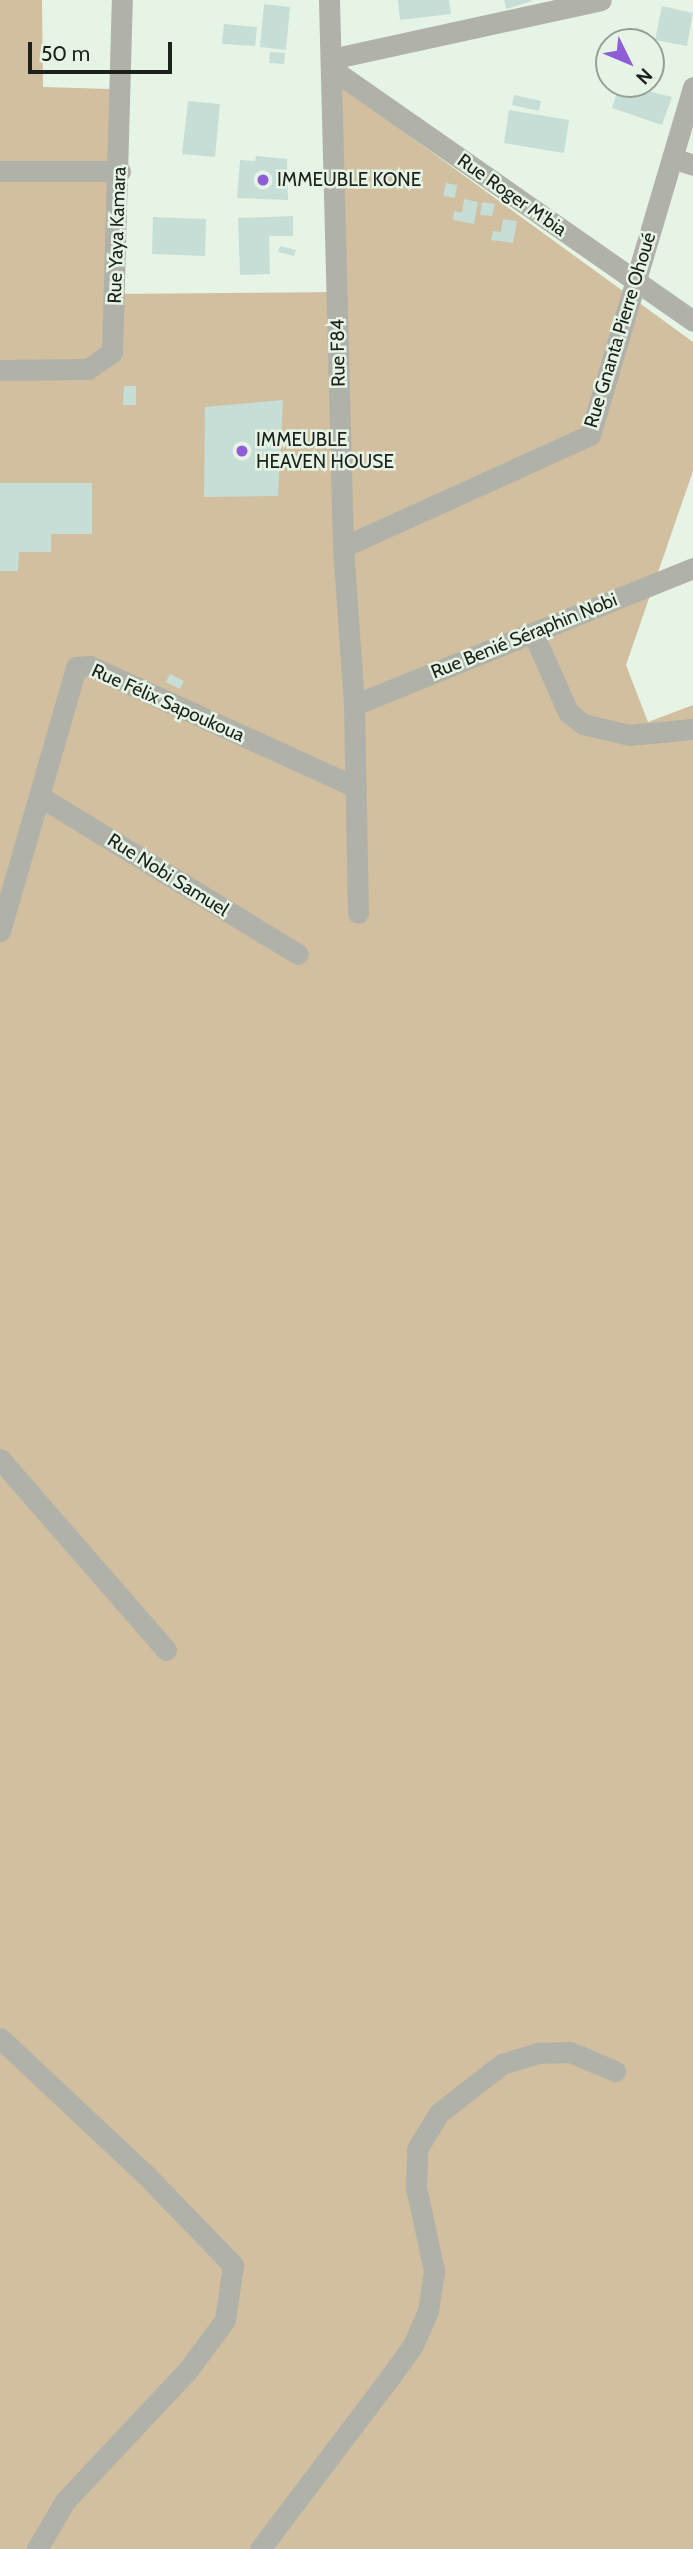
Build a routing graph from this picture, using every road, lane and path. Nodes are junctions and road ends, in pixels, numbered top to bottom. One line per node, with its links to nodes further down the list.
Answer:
1 (122, 0): 9 (street, Rue Yaya Kamara)
2 (329, 0): 4 (street, Rue F84)
3 (601, 0): 4 (street)
4 (332, 64): 10 (street, Rue Roger M'bia); 13 (street, Rue F84)
5 (693, 87): 6 (street, Rue Gnanta Pierre Ohoué)
6 (672, 158): 7 (street); 10 (street, Rue Gnanta Pierre Ohoué)
7 (693, 165)
8 (0, 171): 9 (street)
9 (120, 172): 12 (street, Rue Yaya Kamara)
10 (636, 282): 11 (street, Rue Roger M'bia); 13 (street, Rue Gnanta Pierre Ohoué)
11 (693, 321)
12 (0, 370)
13 (343, 547): 16 (street, Rue F84)
14 (693, 568): 15 (street, Rue Benié Séraphin Nobi)
15 (533, 633): 16 (street, Rue Benié Séraphin Nobi); 17 (street)
16 (354, 705): 18 (street, Rue F84)
17 (693, 729)
18 (356, 787): 19 (street, Rue Félix Sapoukoua); 20 (street, Rue F84)
19 (39, 796): 21 (street, Rue Félix Sapoukoua); 22 (street, Rue Nobi Samuel)
20 (358, 913)
21 (0, 931)
22 (298, 954)
23 (0, 1459): 24 (street)
24 (166, 1650)
25 (0, 2038): 27 (street)
26 (615, 2071): 28 (street)
27 (37, 2549)
28 (260, 2549)

